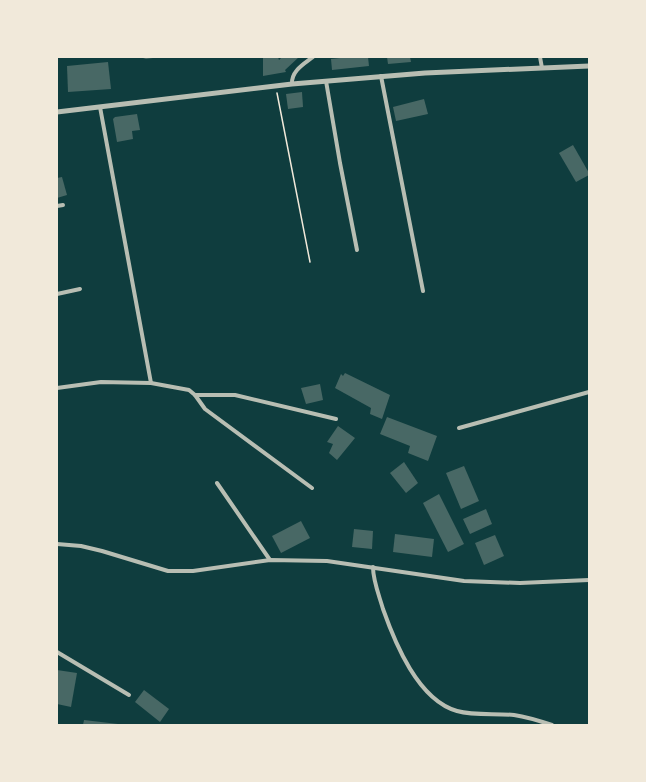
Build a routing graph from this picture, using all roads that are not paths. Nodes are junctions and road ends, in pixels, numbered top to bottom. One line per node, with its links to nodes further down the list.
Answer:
1 (313, 57): 7 (street)
2 (540, 57): 4 (street)
3 (589, 66): 4 (street)
4 (542, 68): 5 (street)
5 (381, 76): 6 (street); 14 (street)
6 (326, 81): 7 (street); 12 (street)
7 (292, 84): 8 (street)
8 (100, 106): 9 (street); 16 (street)
9 (57, 112)
10 (63, 205): 11 (street)
11 (57, 206)
12 (357, 250)
13 (80, 289): 15 (street)
14 (423, 291)
15 (57, 294)
16 (151, 383): 17 (street); 19 (street)
17 (57, 388)
18 (589, 392): 21 (street)
19 (195, 395): 20 (street); 23 (street)
20 (336, 419)
21 (459, 428)
22 (217, 483): 25 (street)
23 (312, 488)
24 (57, 544): 25 (street)
25 (270, 560): 26 (street)
26 (373, 567): 27 (street); 30 (street)
27 (589, 580)
28 (57, 652): 29 (street)
29 (128, 695)
30 (552, 725)

